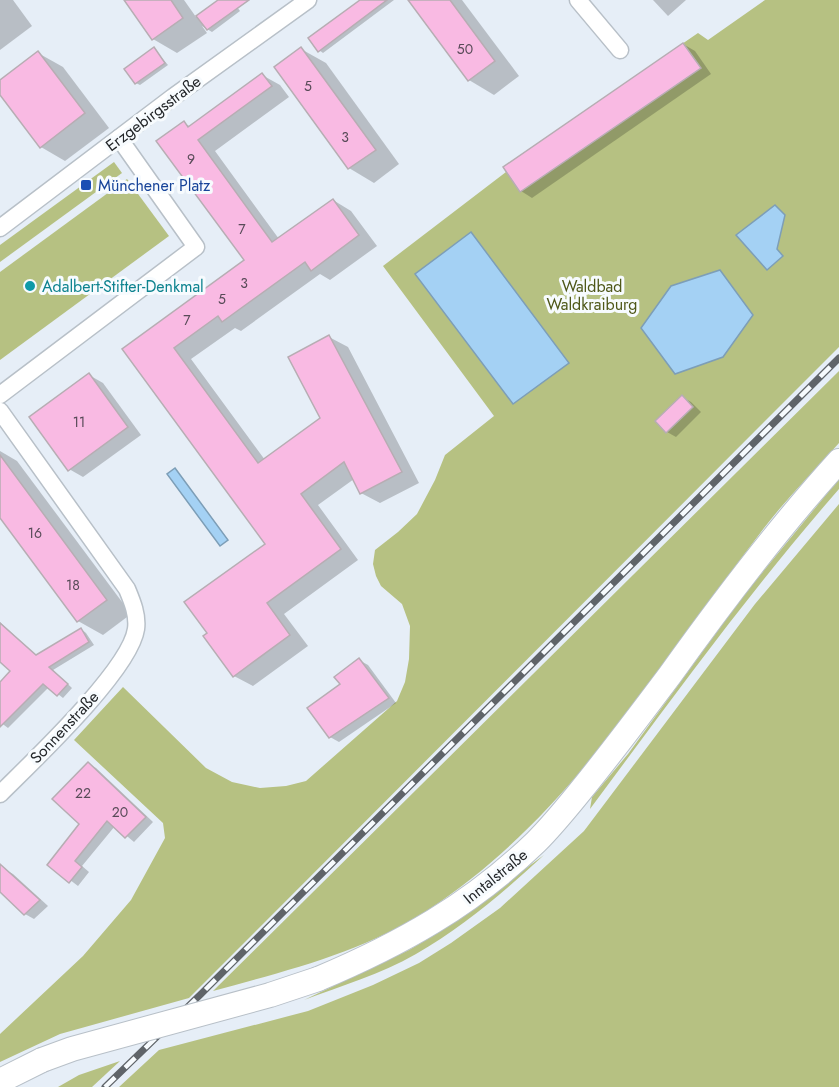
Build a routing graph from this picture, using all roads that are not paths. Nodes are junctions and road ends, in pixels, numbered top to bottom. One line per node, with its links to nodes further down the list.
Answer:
1 (308, 0): 4 (street, Erzgebirgsstraße)
2 (578, 0): 3 (street)
3 (620, 50)
4 (119, 138): 5 (street, Erzgebirgsstraße); 6 (street)
5 (0, 228)
6 (0, 395)
7 (0, 411): 9 (street, Sonnenstraße)
8 (839, 461): 10 (main road, Inntalstraße, bridge)
9 (0, 794)
10 (0, 1081)

